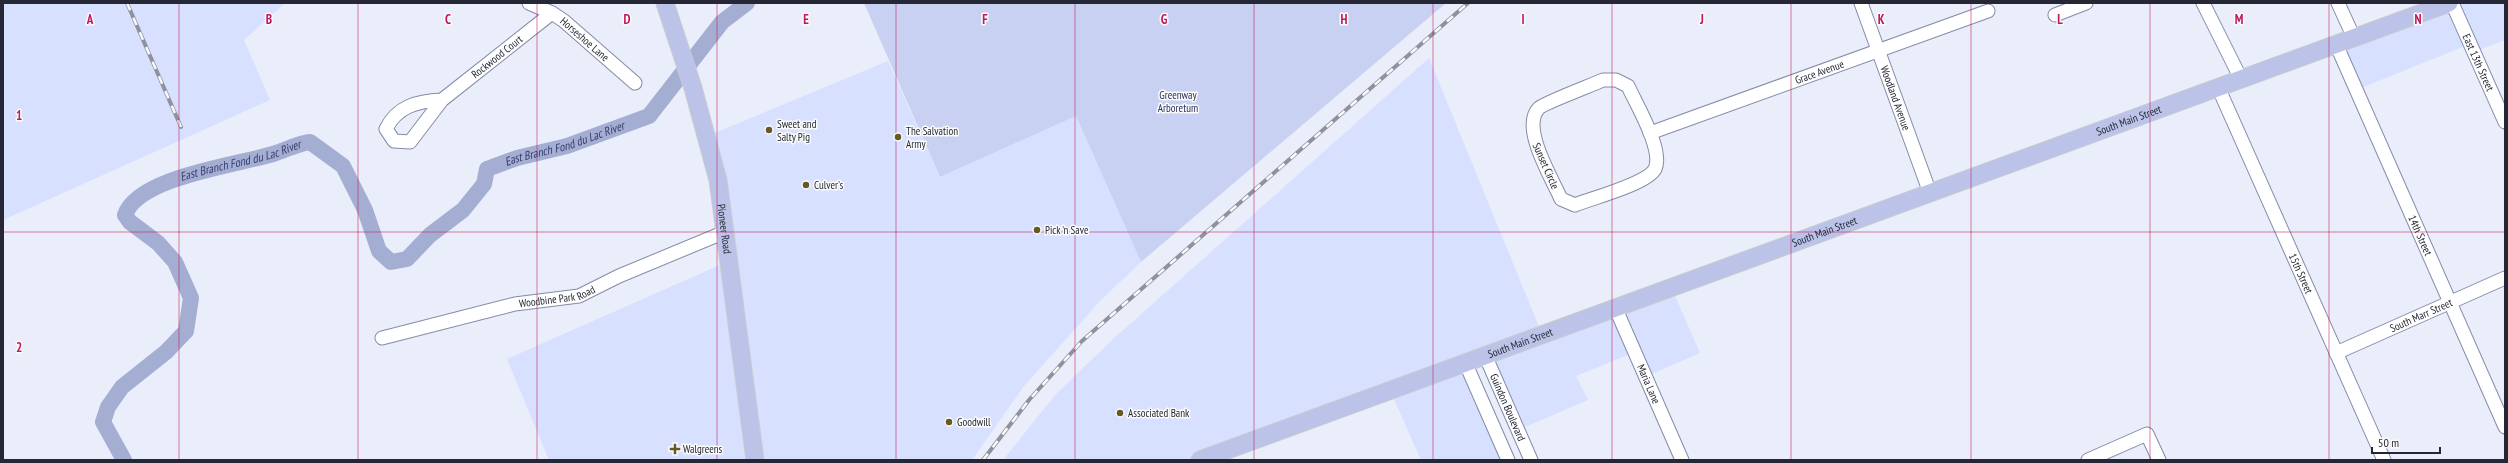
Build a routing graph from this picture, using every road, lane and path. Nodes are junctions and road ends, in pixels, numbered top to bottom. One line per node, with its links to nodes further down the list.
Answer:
1 (529, 3): 9 (street, Horseshoe Lane)
2 (665, 3): 21 (main road, Pioneer Road)
3 (1861, 3): 13 (street, Woodland Avenue)
4 (2086, 3): 10 (street)
5 (2203, 3): 14 (street)
6 (2338, 3): 11 (street)
7 (2451, 3): 11 (main road, South Main Street); 18 (street, East 13th Street)
8 (1988, 11): 13 (street, Grace Avenue)
9 (552, 12): 15 (street, Horseshoe Lane); 17 (street, Rockwood Court)
10 (2055, 15)
11 (2354, 38): 12 (main road, South Main Street)
12 (2336, 44): 14 (main road, South Main Street); 23 (street, 14th Street)
13 (1878, 50): 19 (street, Grace Avenue); 20 (street, Woodland Avenue)
14 (2241, 79): 16 (main road, South Main Street)
15 (635, 83)
16 (2218, 88): 20 (main road, South Main Street); 26 (street, 15th Street)
17 (442, 100)
18 (2505, 122)
19 (1650, 134): 19 (street, Sunset Circle)
20 (1930, 193): 24 (main road, South Main Street)
21 (725, 232): 25 (street, Woodbine Park Road); 31 (main road, Pioneer Road)
22 (2505, 278): 23 (street, South Marr Street)
23 (2449, 301): 26 (street, South Marr Street); 29 (street, 14th Street)
24 (1615, 307): 27 (main road, South Main Street); 34 (street, Maria Lane)
25 (382, 338)
26 (2336, 353): 37 (street, 15th Street)
27 (1485, 355): 28 (main road, South Main Street); 33 (street, Guindon Boulevard)
28 (1465, 362): 30 (main road, South Main Street); 32 (street, Guindon Boulevard)
29 (2505, 427)
30 (1203, 459)
31 (755, 460)
32 (1508, 460)
33 (1531, 460)
34 (1682, 460)
35 (2088, 460): 36 (street)
36 (2159, 460)
37 (2384, 460)

